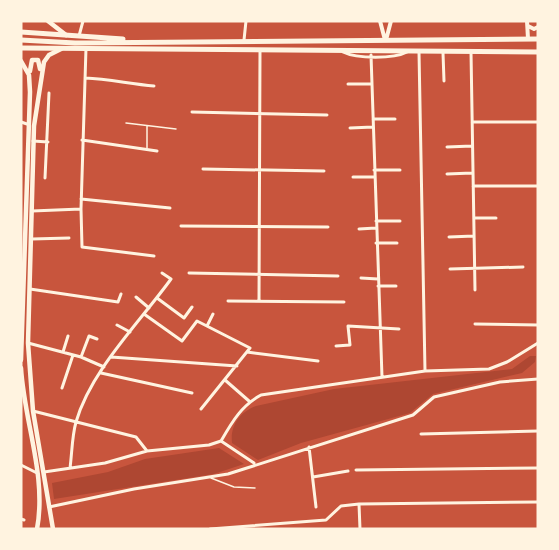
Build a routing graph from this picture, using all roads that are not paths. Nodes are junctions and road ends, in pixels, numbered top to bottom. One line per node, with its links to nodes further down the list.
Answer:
1 (48, 21): 9 (main road)
2 (83, 21): 10 (street)
3 (246, 21): 14 (street)
4 (380, 21): 16 (street)
5 (392, 21): 16 (street)
6 (527, 23): 7 (street); 11 (street)
7 (538, 27)
8 (21, 32): 9 (main road)
9 (66, 35): 10 (main road)
10 (79, 36): 15 (main road)
11 (528, 39): 12 (main road); 16 (main road)
12 (538, 39)
13 (21, 40): 15 (main road)
14 (244, 40): 15 (main road); 16 (main road)
15 (161, 41)
16 (385, 41): 22 (main road)
17 (21, 48): 18 (main road)
18 (64, 48): 19 (main road); 31 (main road)
19 (86, 48): 20 (main road); 32 (street)
20 (260, 49): 21 (main road); 39 (street)
21 (339, 50): 22 (main road); 28 (street)
22 (386, 50): 23 (main road)
23 (410, 50): 24 (main road); 28 (street)
24 (419, 51): 25 (main road); 140 (street)
25 (443, 51): 26 (main road); 33 (street)
26 (471, 51): 27 (main road); 44 (street)
27 (538, 52)
28 (371, 55): 35 (street)
29 (21, 61): 30 (main road)
30 (29, 75): 31 (main road); 47 (main road)
31 (41, 75): 53 (main road)
32 (85, 78): 36 (street); 52 (street)
33 (444, 81)
34 (348, 84): 35 (street)
35 (372, 84): 41 (street)
36 (154, 86)
37 (49, 93): 54 (street)
38 (192, 112): 39 (street)
39 (259, 114): 40 (street); 60 (street)
40 (327, 114)
41 (373, 119): 42 (street); 49 (street)
42 (395, 119)
43 (21, 122): 47 (street)
44 (472, 122): 45 (street); 55 (street)
45 (538, 122)
46 (126, 123): 48 (lane)
47 (27, 124): 74 (main road)
48 (147, 126): 51 (lane); 57 (lane)
49 (373, 127): 50 (street); 61 (street)
50 (350, 128)
51 (176, 129)
52 (82, 140): 57 (street); 71 (street)
53 (33, 141): 54 (street); 75 (main road)
54 (48, 142): 68 (street)
55 (472, 146): 56 (street); 64 (street)
56 (447, 147)
57 (147, 149): 58 (street)
58 (157, 150)
59 (203, 169): 60 (street)
60 (259, 169): 63 (street); 81 (street)
61 (374, 170): 62 (street); 67 (street)
62 (400, 170)
63 (324, 171)
64 (473, 173): 65 (street); 69 (street)
65 (447, 174)
66 (353, 177): 67 (street)
67 (374, 177): 78 (street)
68 (45, 178)
69 (473, 186): 70 (street); 76 (street)
70 (538, 186)
71 (81, 198): 72 (street); 73 (street)
72 (170, 208)
73 (81, 209): 75 (street); 91 (street)
74 (23, 211): 92 (main road)
75 (31, 211): 88 (main road)
76 (474, 218): 77 (street); 85 (street)
77 (496, 218)
78 (375, 220): 79 (street); 83 (street)
79 (400, 221)
80 (181, 226): 81 (street)
81 (258, 227): 82 (street); 98 (street)
82 (328, 227)
83 (376, 228): 84 (street); 89 (street)
84 (359, 229)
85 (474, 236): 86 (street); 94 (street)
86 (449, 237)
87 (69, 238): 88 (street)
88 (30, 239): 104 (main road)
89 (376, 243): 90 (street); 101 (street)
90 (397, 243)
91 (154, 256)
92 (22, 259): 112 (main road)
93 (523, 267): 94 (street)
94 (475, 268): 95 (street); 105 (street)
95 (450, 269)
96 (162, 273): 108 (street)
97 (189, 273): 98 (street)
98 (258, 275): 99 (street); 110 (street)
99 (338, 276)
100 (361, 278): 101 (street)
101 (378, 279): 102 (street)
102 (378, 286): 103 (street); 122 (street)
103 (396, 286)
104 (30, 289): 106 (street); 127 (main road)
105 (475, 290)
106 (121, 294)
107 (136, 297): 114 (street)
108 (158, 297): 113 (street); 114 (street)
109 (228, 301): 110 (street)
110 (259, 301): 111 (street)
111 (344, 302)
112 (22, 304): 117 (main road)
113 (192, 307)
114 (149, 308): 115 (street)
115 (144, 314): 121 (street); 124 (street)
116 (213, 314): 121 (street)
117 (21, 320): 135 (main road)
118 (475, 324): 120 (street)
119 (117, 325): 124 (street)
120 (538, 325)
121 (207, 326): 131 (street)
122 (380, 326): 123 (street); 129 (street); 142 (street)
123 (399, 329)
124 (130, 332): 134 (street)
125 (68, 336): 130 (street)
126 (97, 339): 133 (street)
127 (28, 343): 130 (street); 149 (main road)
128 (538, 343): 140 (street)
129 (336, 346)
130 (63, 352): 132 (street)
131 (247, 352): 136 (street); 137 (street)
132 (73, 355): 133 (street); 145 (street)
133 (81, 357): 138 (street)
134 (111, 357): 137 (street); 138 (street)
135 (21, 360)
136 (318, 361)
137 (237, 366): 143 (street)
138 (104, 367): 141 (street)
139 (21, 368): 151 (main road)
140 (425, 371): 142 (street)
141 (101, 373): 146 (street); 152 (street)
142 (382, 377): 147 (street)
143 (225, 380): 147 (street); 148 (street)
144 (538, 380): 156 (street)
145 (62, 388)
146 (192, 393)
147 (249, 401): 155 (street)
148 (201, 409)
149 (33, 411): 152 (street); 164 (main road)
150 (21, 414): 151 (street)
151 (27, 416): 165 (main road)
152 (76, 423): 157 (street); 160 (street)
153 (538, 431): 154 (street)
154 (421, 434)
155 (221, 441): 157 (street); 158 (street)
156 (309, 447): 158 (street); 167 (street)
157 (147, 451): 160 (street)
158 (255, 464): 166 (street)
159 (21, 465): 165 (street)
160 (70, 468): 164 (street)
161 (538, 468): 162 (street)
162 (356, 470)
163 (348, 471): 167 (street)
164 (44, 472): 171 (main road)
165 (37, 473): 173 (main road)
166 (211, 477): 168 (lane); 171 (street)
167 (313, 477): 172 (street)
168 (255, 488)
169 (538, 501): 170 (street)
170 (359, 504): 175 (street); 176 (street)
171 (49, 507): 174 (main road)
172 (316, 507)
173 (37, 529)
174 (53, 529)
175 (210, 529)
176 (360, 529)

